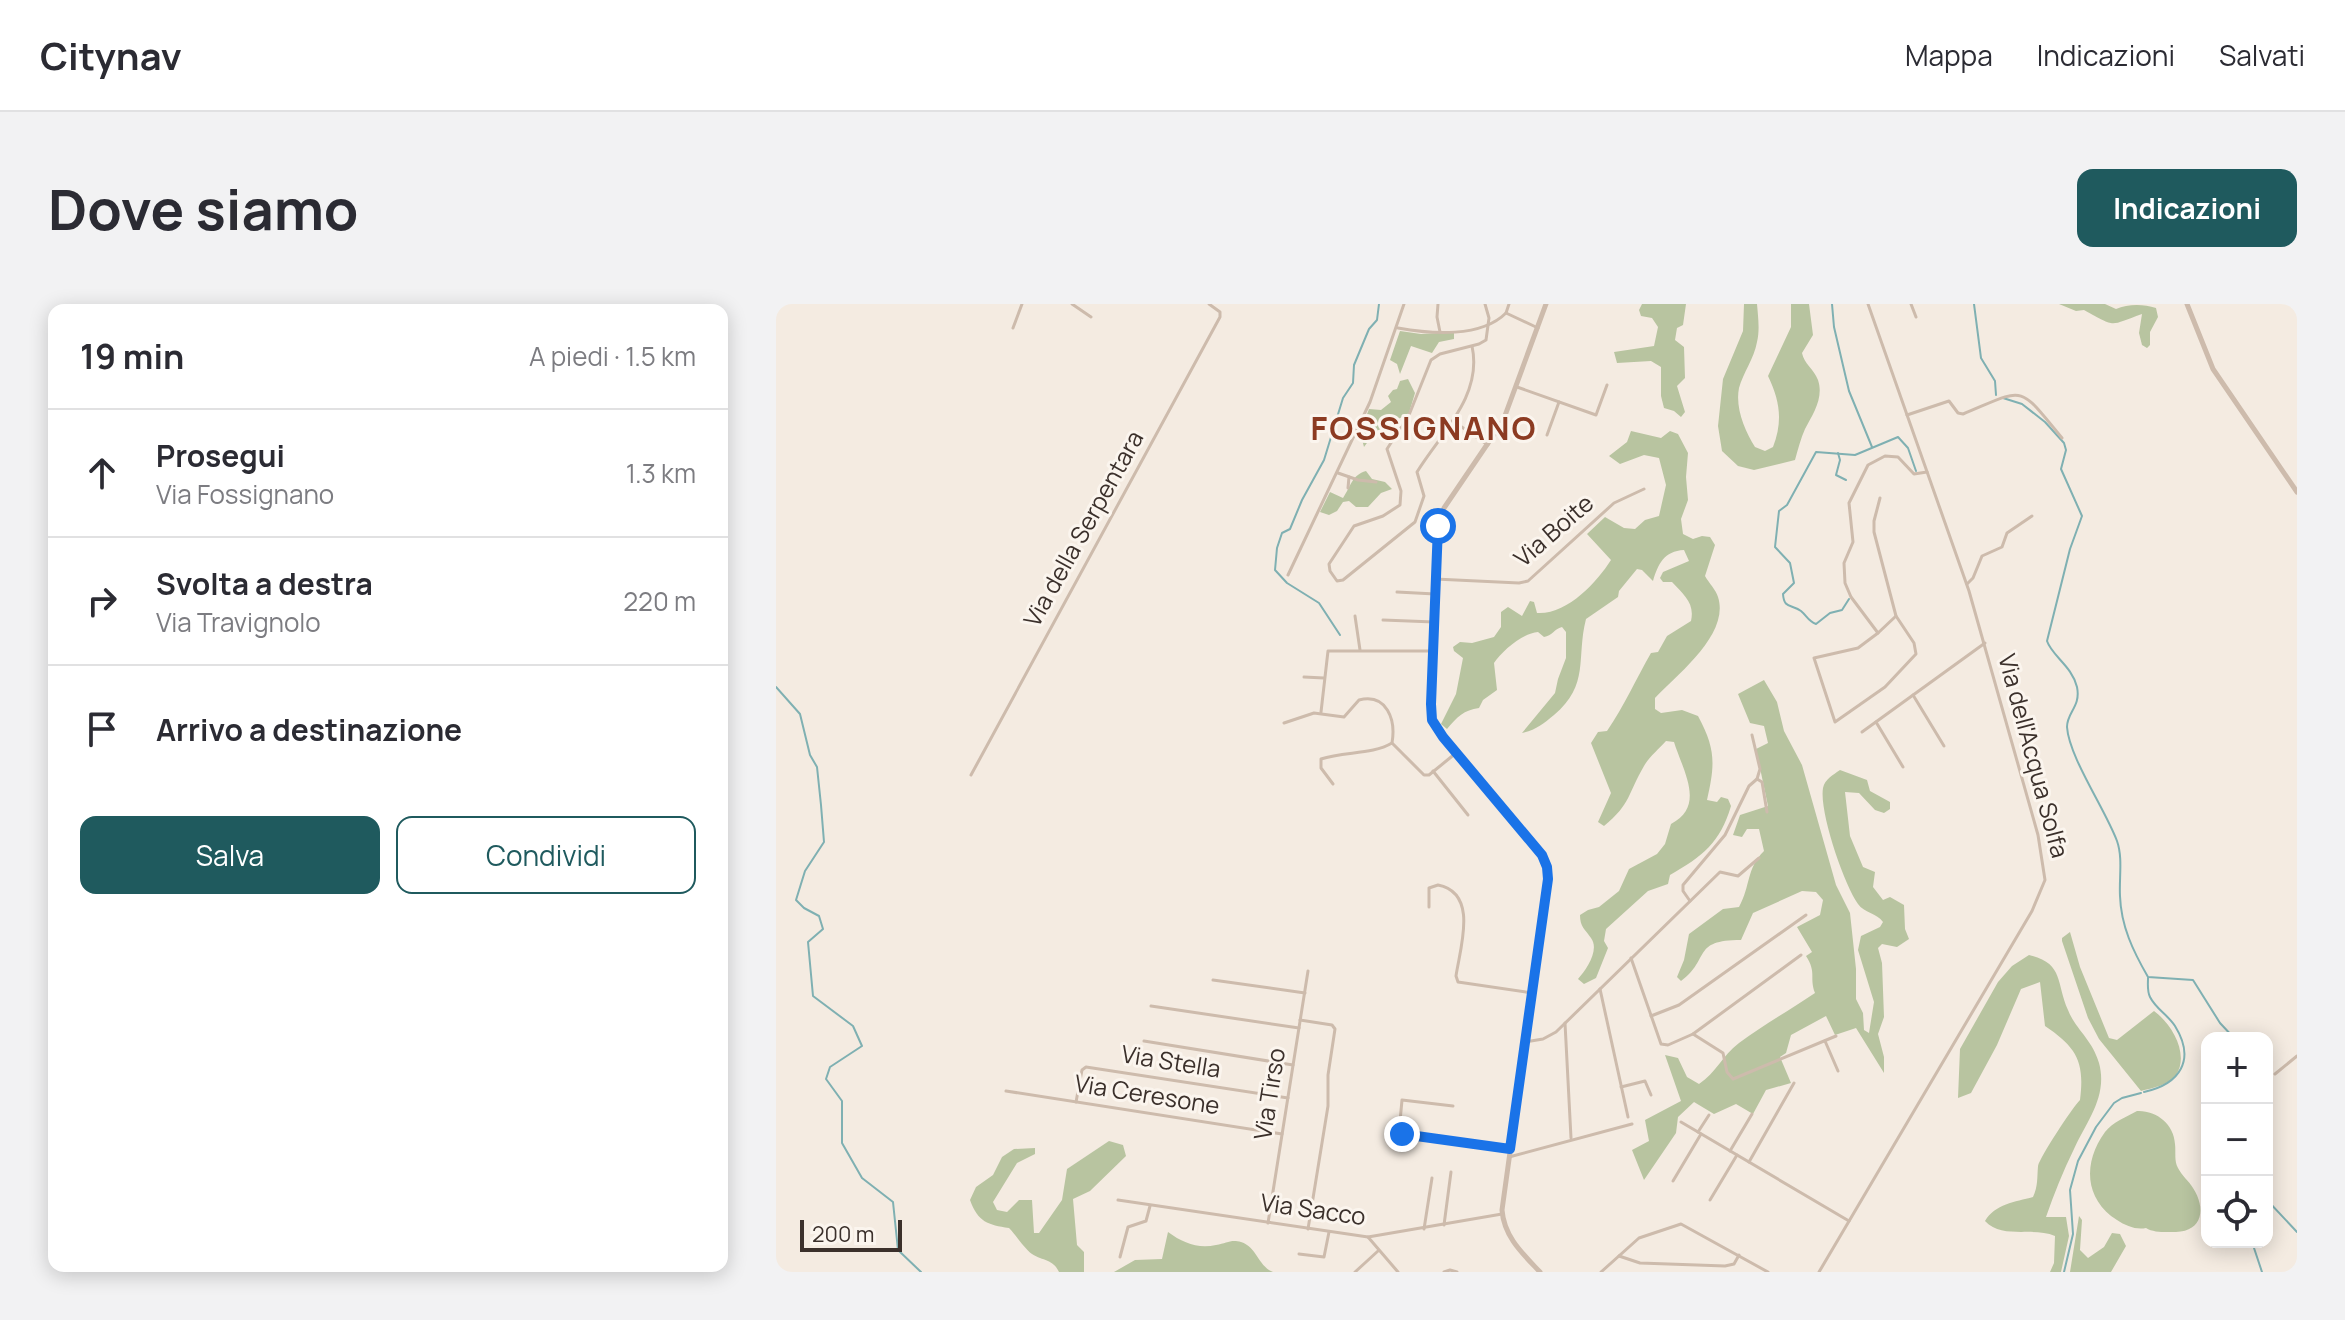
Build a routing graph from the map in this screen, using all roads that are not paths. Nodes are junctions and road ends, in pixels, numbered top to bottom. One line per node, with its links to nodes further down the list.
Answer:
1 (1022, 304): 16 (street)
2 (1072, 304): 13 (street)
3 (1209, 304): 64 (street, Via della Serpentara)
4 (1404, 304): 17 (street)
5 (1438, 304): 19 (street)
6 (1485, 304): 15 (street)
7 (1509, 304): 12 (street)
8 (1546, 304): 18 (street)
9 (1868, 304): 24 (street, Via dell'Acqua Solfa)
10 (1911, 304): 14 (street)
11 (2187, 304): 35 (street)
12 (1506, 313): 15 (street); 18 (street)
13 (1091, 317)
14 (1916, 317)
15 (1489, 327): 19 (street); 20 (street)
16 (1013, 328)
17 (1397, 328): 19 (street); 30 (street)
18 (1538, 328): 22 (street)
19 (1440, 332)
20 (1472, 346): 25 (street); 25 (street)
21 (1607, 385): 23 (street)
22 (1517, 387): 23 (street); 28 (street)
23 (1559, 402): 26 (street)
24 (1907, 415): 27 (street); 29 (street, Via dell'Acqua Solfa)
25 (1453, 421): 28 (street)
26 (1547, 435)
27 (2062, 438)
28 (1488, 445): 39 (street)
29 (1927, 472): 40 (street, Via dell'Acqua Solfa); 47 (street)
30 (1338, 473): 31 (street); 38 (street)
31 (1349, 477): 32 (street); 33 (street)
32 (1376, 482)
33 (1348, 488)
34 (1644, 489): 39 (street, Via Boite)
35 (2297, 492)
36 (1880, 498): 44 (street)
37 (2032, 516): 40 (street)
38 (1288, 575)
39 (1435, 579): 42 (street)
40 (1967, 584): 48 (street, Via dell'Acqua Solfa)
41 (1397, 592): 42 (street)
42 (1435, 594): 46 (street)
43 (1355, 616): 49 (street)
44 (1896, 616): 47 (street); 47 (street)
45 (1383, 620): 46 (street)
46 (1434, 622): 50 (street)
47 (1878, 633)
48 (1985, 643): 53 (street); 120 (street, Via dell'Acqua Solfa)
49 (1360, 650): 50 (street); 52 (street)
50 (1433, 651): 61 (street)
51 (1304, 677): 52 (street)
52 (1324, 678): 54 (street)
53 (1913, 695): 55 (street); 60 (street)
54 (1321, 712): 56 (street); 59 (street)
55 (1876, 722): 57 (street); 62 (street)
56 (1284, 723)
57 (1862, 732)
58 (1752, 735): 65 (street)
59 (1392, 743): 63 (street); 66 (street)
60 (1944, 746)
61 (1456, 753): 63 (street); 79 (street)
62 (1903, 767)
63 (1433, 771): 68 (street)
64 (971, 775)
65 (1757, 779): 67 (street); 70 (street)
66 (1333, 784)
67 (1767, 812)
68 (1468, 815)
69 (1759, 858): 70 (street)
70 (1690, 901): 74 (street)
71 (1429, 907): 79 (street)
72 (1806, 915): 81 (street)
73 (1801, 955): 85 (street)
74 (1631, 958): 77 (street); 81 (street)
75 (1308, 971): 78 (street, Via Tirso)
76 (1213, 980): 78 (street)
77 (1600, 989): 83 (street); 95 (street)
78 (1305, 993): 82 (street, Via Tirso)
79 (1532, 993): 89 (street)
80 (1151, 1006): 84 (street)
81 (1651, 1016): 85 (street)
82 (1300, 1020): 84 (street, Via Tirso); 123 (street)
83 (1565, 1023): 89 (street); 108 (street)
84 (1299, 1028): 91 (street, Via Tirso)
85 (1693, 1034): 88 (street)
86 (1836, 1036): 88 (street)
87 (1144, 1041): 91 (street)
88 (1825, 1041): 92 (street)
89 (1525, 1042): 110 (street)
90 (2297, 1056): 93 (street)
91 (1293, 1065): 98 (street, Via Tirso)
92 (1838, 1071)
93 (2275, 1074)
94 (1794, 1083): 112 (street)
95 (1621, 1087): 97 (street); 103 (street)
96 (1006, 1091): 99 (street, Via Ceresone)
97 (1651, 1095)
98 (1288, 1098): 99 (street, Via Stella); 107 (street, Via Tirso)
99 (1076, 1102): 107 (street, Via Ceresone)
100 (1453, 1106): 110 (street)
101 (1752, 1114): 109 (street)
102 (1709, 1115): 106 (street)
103 (1628, 1117)
104 (1681, 1122): 106 (street)
105 (1632, 1124): 110 (street)
106 (1700, 1133): 109 (street); 115 (street)
107 (1282, 1134): 121 (street, Via Tirso)
108 (1571, 1138)
109 (1730, 1151): 111 (street)
110 (1510, 1153): 119 (street)
111 (1737, 1155): 112 (street); 117 (street)
112 (1749, 1162): 120 (street)
113 (1451, 1172): 122 (street)
114 (1432, 1178): 124 (street)
115 (1673, 1181)
116 (1118, 1200): 118 (street, Via Sacco)
117 (1710, 1200)
118 (1150, 1206): 121 (street, Via Sacco); 131 (street)
119 (1502, 1214): 122 (street, Via Sacco); 136 (street)
120 (1849, 1221): 139 (street, Via dell'Acqua Solfa)
121 (1268, 1223): 123 (street, Via Sacco)
122 (1444, 1225): 124 (street, Via Sacco)
123 (1308, 1229): 125 (street, Via Sacco)
124 (1424, 1229): 126 (street, Via Sacco)
125 (1329, 1232): 126 (street, Via Sacco); 128 (street)
126 (1368, 1237): 127 (street)
127 (1378, 1251): 132 (street); 133 (street)
128 (1299, 1254)
129 (1739, 1255): 130 (street); 130 (street); 138 (street)
130 (1619, 1256): 137 (street)
131 (1120, 1257)
132 (1355, 1272)
133 (1398, 1272)
134 (1444, 1272): 135 (street)
135 (1457, 1272)
136 (1540, 1272)
137 (1601, 1272)
138 (1768, 1272)
139 (1819, 1272)

